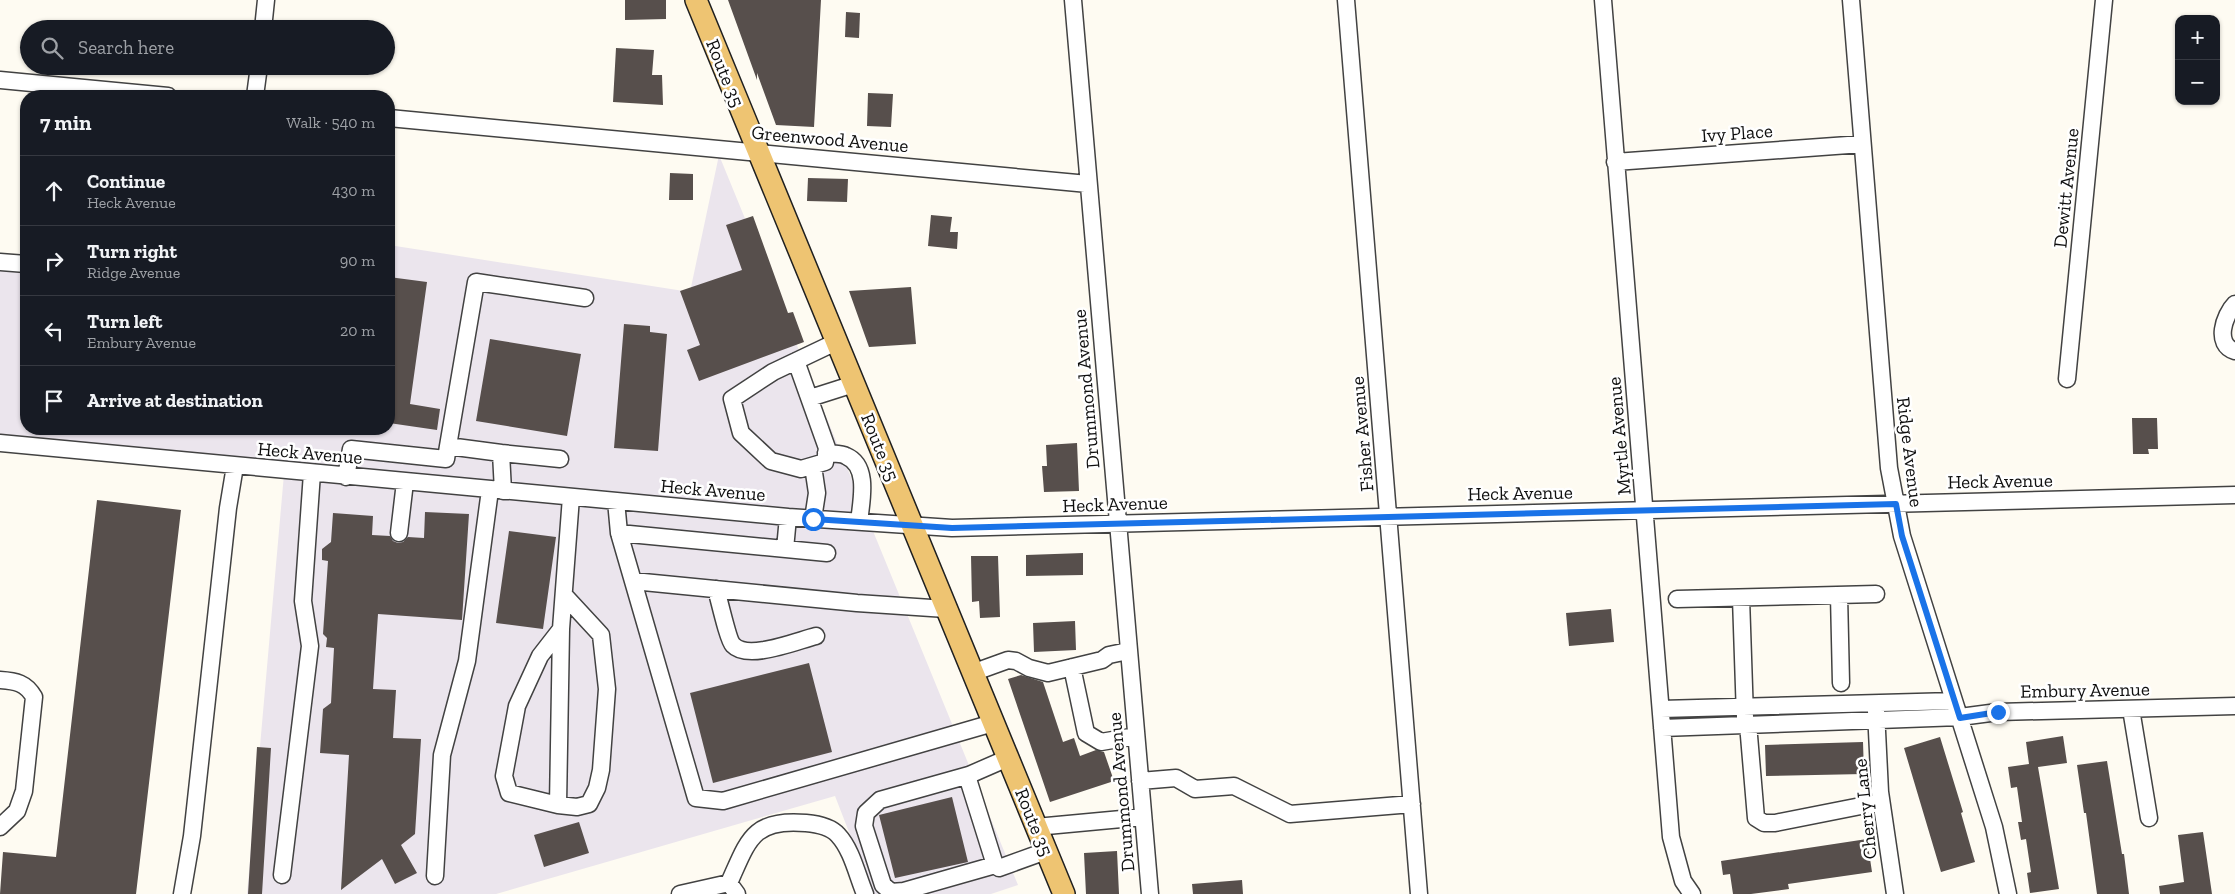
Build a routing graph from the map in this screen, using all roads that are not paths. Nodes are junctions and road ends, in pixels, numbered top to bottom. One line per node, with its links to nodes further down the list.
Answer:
1 (266, 0): 8 (street)
2 (696, 0): 15 (main road, Route 35)
3 (1073, 0): 17 (street, Drummond Avenue)
4 (1346, 0): 45 (street, Fisher Avenue)
5 (1603, 0): 16 (street, Myrtle Avenue)
6 (1851, 0): 14 (street, Ridge Avenue)
7 (2104, 0): 25 (street, Dewitt Avenue)
8 (263, 20)
9 (257, 75): 12 (street)
10 (0, 80): 11 (street)
11 (105, 90)
12 (256, 90)
13 (395, 119): 15 (street, Greenwood Avenue)
14 (1862, 144): 16 (street, Ivy Place); 43 (street, Ridge Avenue)
15 (758, 152): 17 (street, Greenwood Avenue); 22 (main road, Route 35)
16 (1616, 162): 44 (street, Myrtle Avenue)
17 (1088, 184): 49 (street, Drummond Avenue)
18 (0, 262): 19 (street)
19 (20, 264)
20 (585, 298): 29 (street)
21 (2235, 304): 23 (street)
22 (836, 342): 24 (street); 26 (main road, Route 35)
23 (2235, 351)
24 (796, 361): 27 (street); 34 (street)
25 (2067, 379)
26 (854, 384): 27 (street); 50 (main road, Route 35)
27 (810, 398): 31 (street)
28 (0, 443): 33 (street, Heck Avenue)
29 (447, 453): 30 (street); 36 (street); 38 (street)
30 (501, 453): 32 (street); 39 (street)
31 (826, 453): 34 (street); 48 (street)
32 (560, 459)
33 (234, 466): 35 (street, Heck Avenue); 97 (street)
34 (813, 466): 47 (street)
35 (312, 473): 36 (street, Heck Avenue); 94 (street)
36 (346, 476): 37 (street, Heck Avenue)
37 (405, 482): 38 (street, Heck Avenue); 51 (street)
38 (442, 485): 39 (street, Heck Avenue)
39 (497, 490): 41 (street, Heck Avenue); 95 (street)
40 (2235, 495): 43 (street, Heck Avenue)
41 (571, 497): 42 (street, Heck Avenue); 58 (street)
42 (616, 501): 46 (street, Heck Avenue); 52 (street)
43 (1896, 504): 44 (street, Heck Avenue); 70 (street, Ridge Avenue)
44 (1644, 510): 45 (street, Heck Avenue); 74 (street, Myrtle Avenue)
45 (1388, 516): 49 (street, Heck Avenue); 86 (street, Fisher Avenue)
46 (788, 517): 47 (street, Heck Avenue); 53 (street)
47 (813, 519): 48 (street, Heck Avenue)
48 (859, 522): 50 (street, Heck Avenue)
49 (1117, 524): 50 (street, Heck Avenue); 65 (street, Drummond Avenue)
50 (912, 526): 62 (main road, Route 35)
51 (399, 534)
52 (619, 534): 53 (street); 55 (street)
53 (785, 549): 54 (street)
54 (827, 552)
55 (632, 581): 56 (street); 78 (street)
56 (716, 589): 62 (street); 64 (street)
57 (1876, 594): 59 (street)
58 (564, 595): 63 (street); 87 (street)
59 (1839, 595): 60 (street); 69 (street)
60 (1742, 598): 61 (street); 73 (street)
61 (1676, 599)
62 (946, 609): 67 (main road, Route 35)
63 (561, 629): 87 (street); 87 (street)
64 (816, 636)
65 (1128, 651): 66 (street); 81 (street, Drummond Avenue)
66 (1072, 667): 67 (street); 81 (street)
67 (972, 673): 78 (main road, Route 35)
68 (0, 680): 91 (street)
69 (1841, 683)
70 (1954, 701): 71 (street); 76 (street, Ridge Avenue)
71 (1876, 703): 73 (street); 77 (street)
72 (2235, 706): 75 (street, Embury Avenue)
73 (1744, 708): 74 (street); 79 (street)
74 (1661, 709): 80 (street, Myrtle Avenue)
75 (2131, 709): 76 (street, Embury Avenue); 89 (street)
76 (1960, 718): 77 (street, Embury Avenue); 105 (street, Ridge Avenue)
77 (1877, 720): 79 (street, Embury Avenue); 85 (street, Cherry Lane)
78 (993, 723): 82 (main road, Route 35)
79 (1746, 724): 80 (street, Embury Avenue); 85 (street)
80 (1662, 728): 103 (street, Myrtle Avenue)
81 (1136, 736): 84 (street, Drummond Avenue)
82 (1008, 758): 83 (street); 90 (main road, Route 35)
83 (969, 775): 93 (street); 93 (street)
84 (1140, 781): 86 (street); 88 (street, Drummond Avenue)
85 (1881, 802): 104 (street, Cherry Lane)
86 (1412, 804): 102 (street, Fisher Avenue)
87 (558, 805)
88 (1143, 817): 90 (street); 101 (street, Drummond Avenue)
89 (2149, 818)
90 (1036, 826): 92 (main road, Route 35)
91 (0, 827)
92 (1046, 851): 93 (street); 100 (main road, Route 35)
93 (995, 865)
94 (282, 874)
95 (435, 876)
96 (733, 889): 98 (street); 99 (street)
97 (182, 894)
98 (680, 894)
99 (865, 894)
100 (1064, 894)
101 (1150, 894)
102 (1419, 894)
103 (1692, 894)
104 (1895, 894)
105 (2008, 894)

